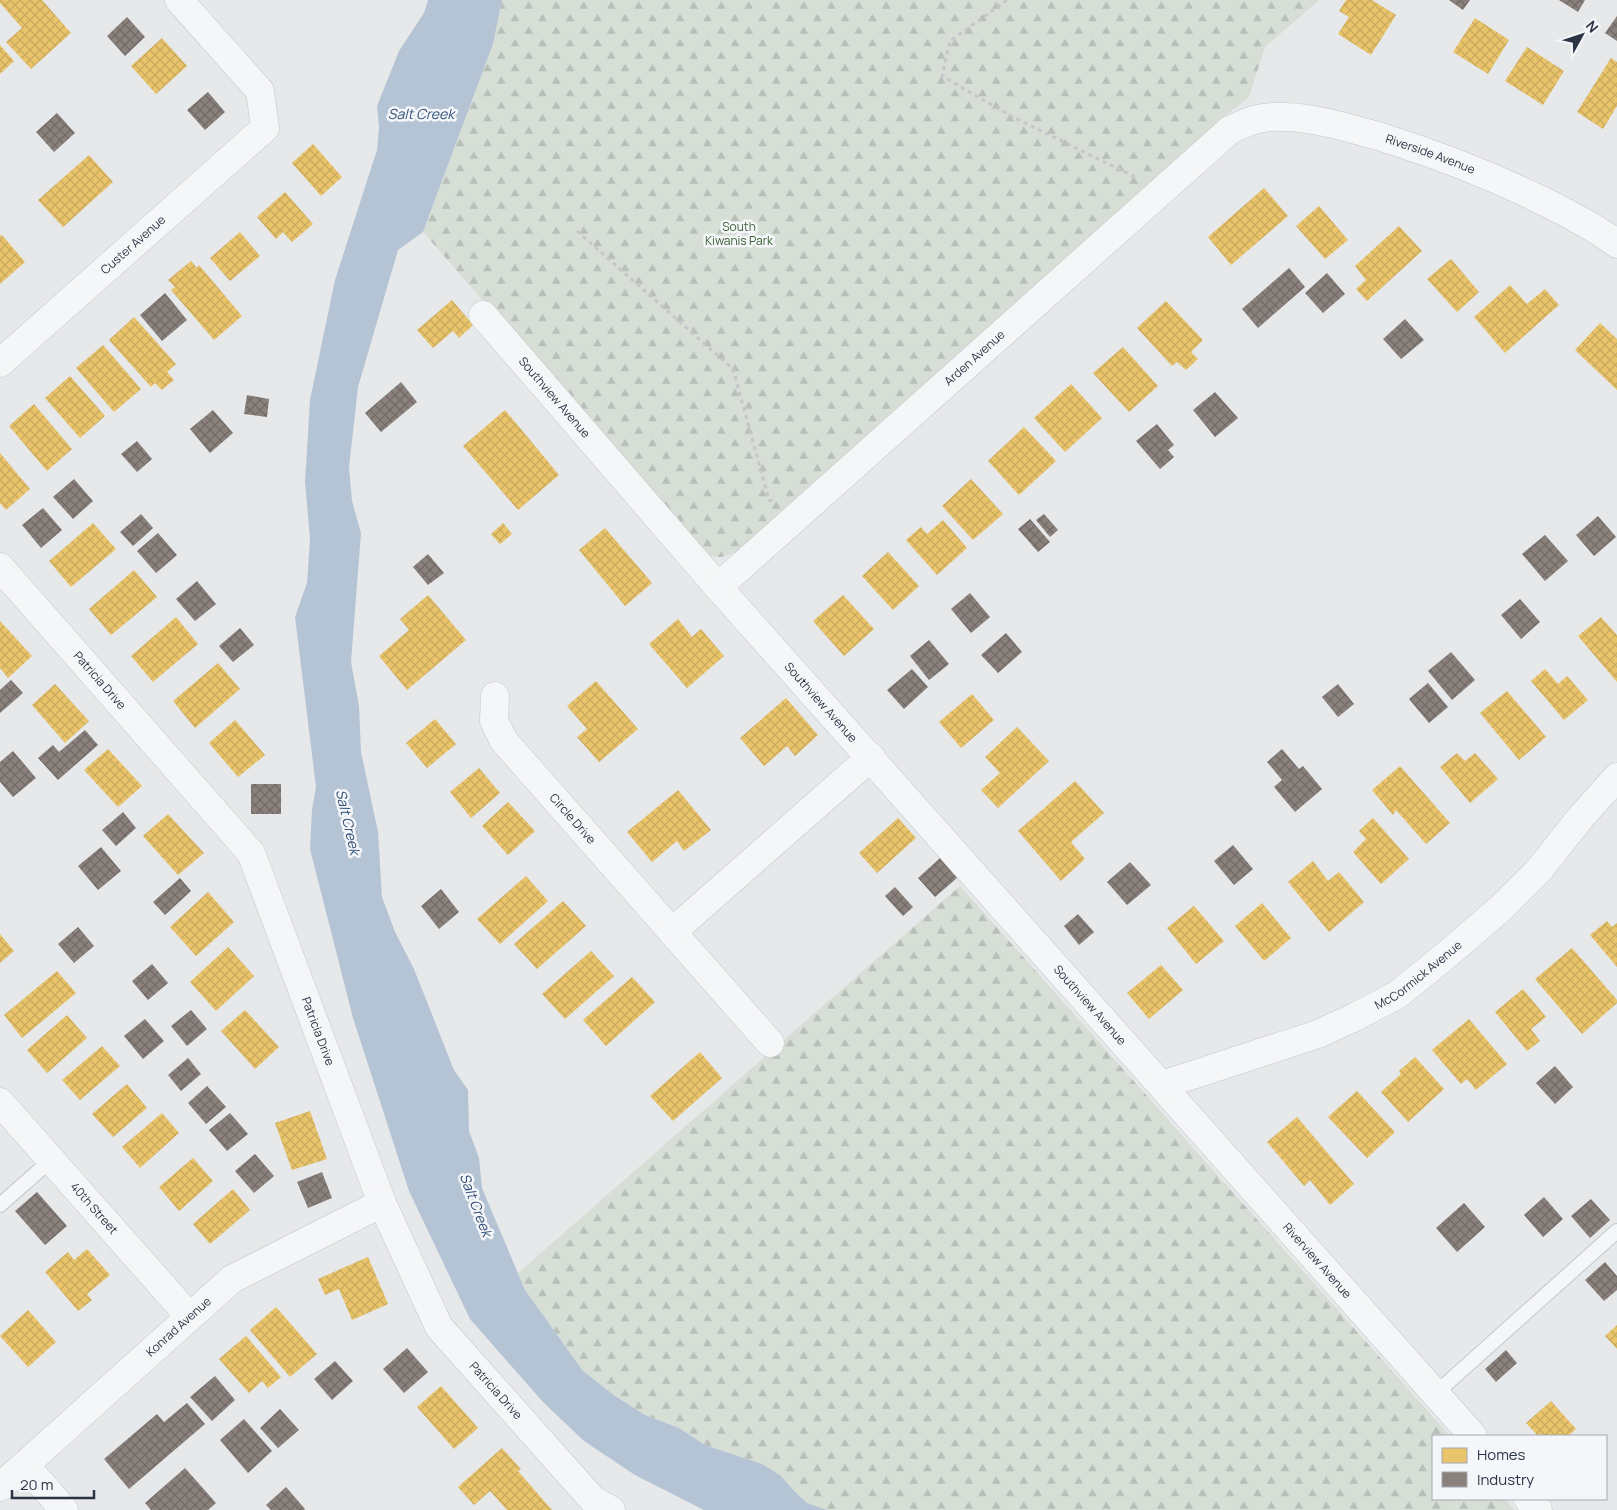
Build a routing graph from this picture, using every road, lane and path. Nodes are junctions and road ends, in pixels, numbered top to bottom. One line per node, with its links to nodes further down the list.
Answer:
1 (179, 0): 8 (street, Custer Avenue)
2 (1007, 0): 4 (path)
3 (1230, 130): 4 (street, Arden Avenue); 6 (street, Riverside Avenue)
4 (1162, 191): 9 (street, Arden Avenue)
5 (577, 231): 9 (path)
6 (1617, 244)
7 (483, 315): 11 (street, Southview Avenue)
8 (0, 364)
9 (799, 514): 11 (street, Arden Avenue)
10 (0, 567): 20 (street, Patricia Drive)
11 (718, 587): 13 (street, Southview Avenue)
12 (495, 696): 15 (street, Circle Drive)
13 (870, 757): 15 (street); 17 (street, Southview Avenue)
14 (1617, 777): 17 (street, McCormick Avenue)
15 (672, 932): 16 (street, Circle Drive)
16 (770, 1043)
17 (1162, 1085): 24 (street, Riverview Avenue)
18 (0, 1102): 19 (street, 40th Street)
19 (51, 1160): 21 (lane); 23 (street, 40th Street)
20 (382, 1203): 23 (street, Konrad Avenue); 30 (street, Patricia Drive)
21 (0, 1205)
22 (1617, 1231): 24 (lane)
23 (189, 1316): 26 (street, Konrad Avenue)
24 (1435, 1394): 25 (street, Riverview Avenue)
25 (1472, 1435)
26 (25, 1465): 27 (street, Konrad Avenue); 29 (street)
27 (0, 1487)
28 (1529, 1500): 31 (street)
29 (64, 1510)
30 (611, 1510)
31 (1538, 1510)

